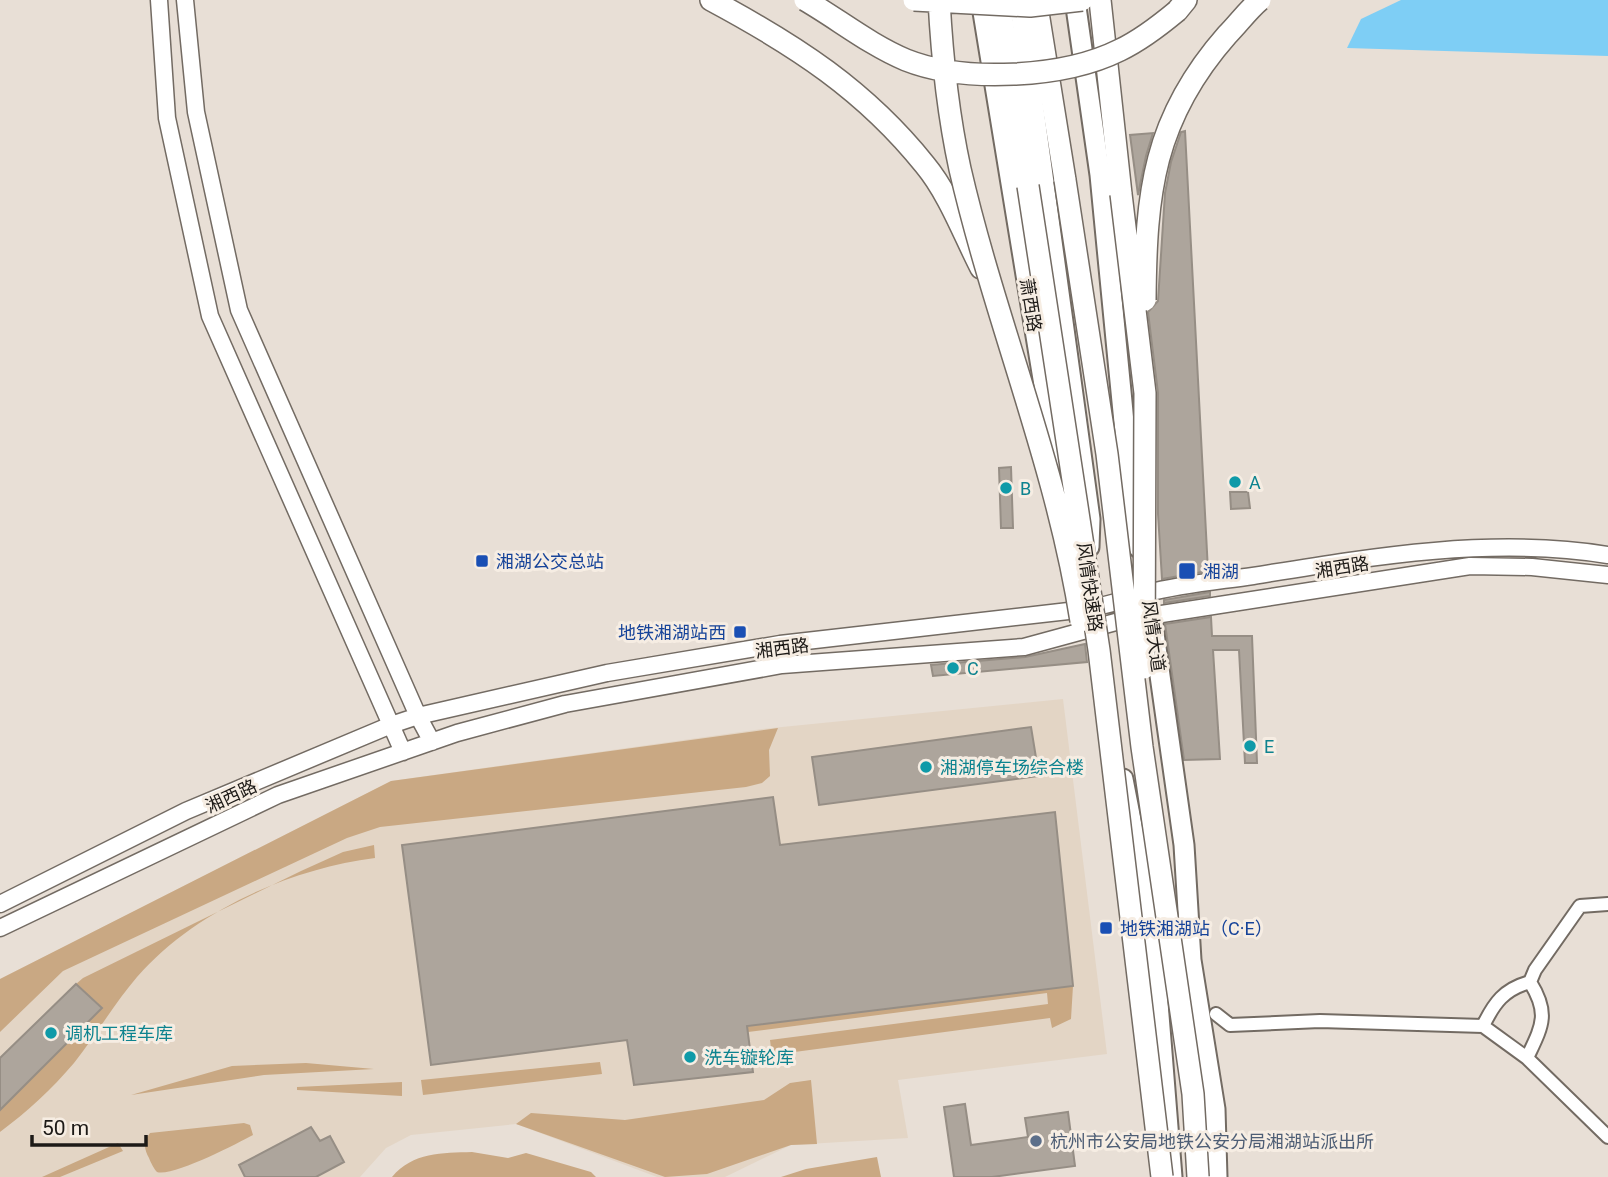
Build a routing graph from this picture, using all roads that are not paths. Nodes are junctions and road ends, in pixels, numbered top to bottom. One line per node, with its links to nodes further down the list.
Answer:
1 (159, 0): 28 (street)
2 (185, 0): 27 (street)
3 (711, 0): 18 (highway, bridge)
4 (805, 0): 14 (highway, bridge)
5 (914, 0): 12 (highway, bridge)
6 (939, 0): 18 (highway, bridge)
7 (981, 0): 17 (main road, 萧西路)
8 (999, 0): 32 (highway, 风情快速路, bridge)
9 (1019, 0): 16 (main road, bridge)
10 (1036, 0): 30 (highway, 风情快速路, bridge)
11 (1075, 0): 22 (main road, 风情大道)
12 (1082, 0)
13 (1100, 0): 19 (highway, bridge)
14 (1186, 0)
15 (1260, 0): 19 (highway, bridge)
16 (1043, 172): 17 (main road); 23 (main road)
17 (1024, 266): 23 (main road, 萧西路)
18 (1001, 307): 32 (highway, bridge)
19 (1145, 393): 30 (highway, bridge)
20 (1608, 555): 22 (street, 湘西路)
21 (1608, 575): 25 (street, 湘西路)
22 (1148, 593): 24 (street, 湘西路); 25 (main road, 风情大道)
23 (1086, 609): 24 (street, 湘西路); 26 (main road); 27 (street, 湘西路)
24 (1121, 612): 25 (street, 湘西路); 26 (street, 湘西路); 36 (main road)
25 (1152, 616): 36 (main road, 风情大道)
26 (1092, 630): 29 (street, 湘西路); 43 (main road)
27 (418, 716): 28 (street, 湘西路); 29 (street)
28 (391, 725): 31 (street); 33 (street, 湘西路)
29 (432, 742): 31 (street, 湘西路)
30 (1142, 747): 44 (highway, 风情快速路, bridge)
31 (403, 752): 35 (street, 湘西路)
32 (1130, 903): 42 (highway, 风情快速路, bridge)
33 (0, 904)
34 (1608, 904): 37 (street)
35 (0, 928)
36 (1191, 960): 45 (main road, 风情大道)
37 (1530, 982): 39 (street); 40 (street)
38 (1216, 1014): 39 (street)
39 (1483, 1026): 40 (street)
40 (1527, 1058): 41 (street)
41 (1608, 1137)
42 (1162, 1177)
43 (1172, 1177)
44 (1198, 1177)
45 (1217, 1177)

